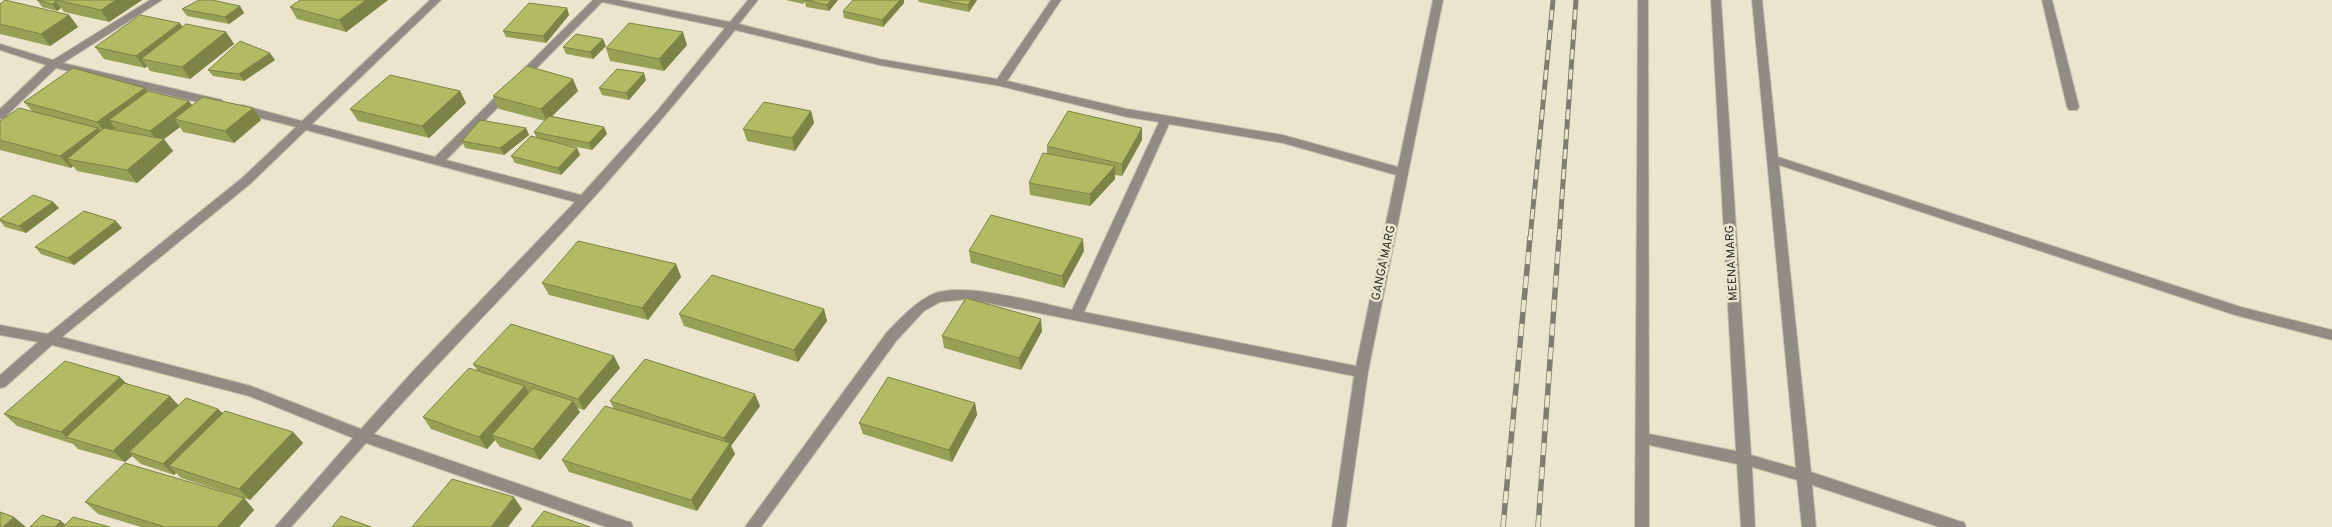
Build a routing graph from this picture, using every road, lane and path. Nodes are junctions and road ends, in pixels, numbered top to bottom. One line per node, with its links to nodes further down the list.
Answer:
1 (157, 0): 14 (street)
2 (436, 0): 19 (street)
3 (599, 0): 21 (street)
4 (605, 0): 12 (street)
5 (753, 0): 12 (street)
6 (1056, 0): 15 (street)
7 (1438, 0): 22 (street, GANGA MARG)
8 (1643, 0): 31 (street)
9 (1716, 0): 32 (street, MEENA MARG)
10 (1757, 0): 20 (street)
11 (2047, 0): 16 (street)
12 (733, 26): 15 (street); 23 (street)
13 (0, 46): 14 (street)
14 (54, 64): 17 (street); 19 (street)
15 (1000, 83): 18 (street)
16 (2073, 106)
17 (0, 114)
18 (1166, 119): 22 (street); 24 (street)
19 (303, 126): 21 (street); 27 (street)
20 (1773, 159): 26 (street); 33 (street)
21 (437, 162): 23 (street)
22 (1402, 173): 28 (street, GANGA MARG)
23 (583, 200): 30 (street)
24 (1076, 315): 28 (street); 36 (street)
25 (0, 330): 27 (street)
26 (2332, 335)
27 (50, 340): 29 (street); 30 (street)
28 (1362, 372): 37 (street, GANGA MARG)
29 (0, 383)
30 (364, 436): 34 (street); 35 (street)
31 (1642, 438): 32 (street); 38 (street)
32 (1744, 459): 33 (street); 39 (street, MEENA MARG)
33 (1804, 476): 40 (street); 41 (street)
34 (282, 527)
35 (626, 527)
36 (752, 527)
37 (1339, 527)
38 (1642, 527)
39 (1748, 527)
40 (1809, 527)
41 (1959, 527)

